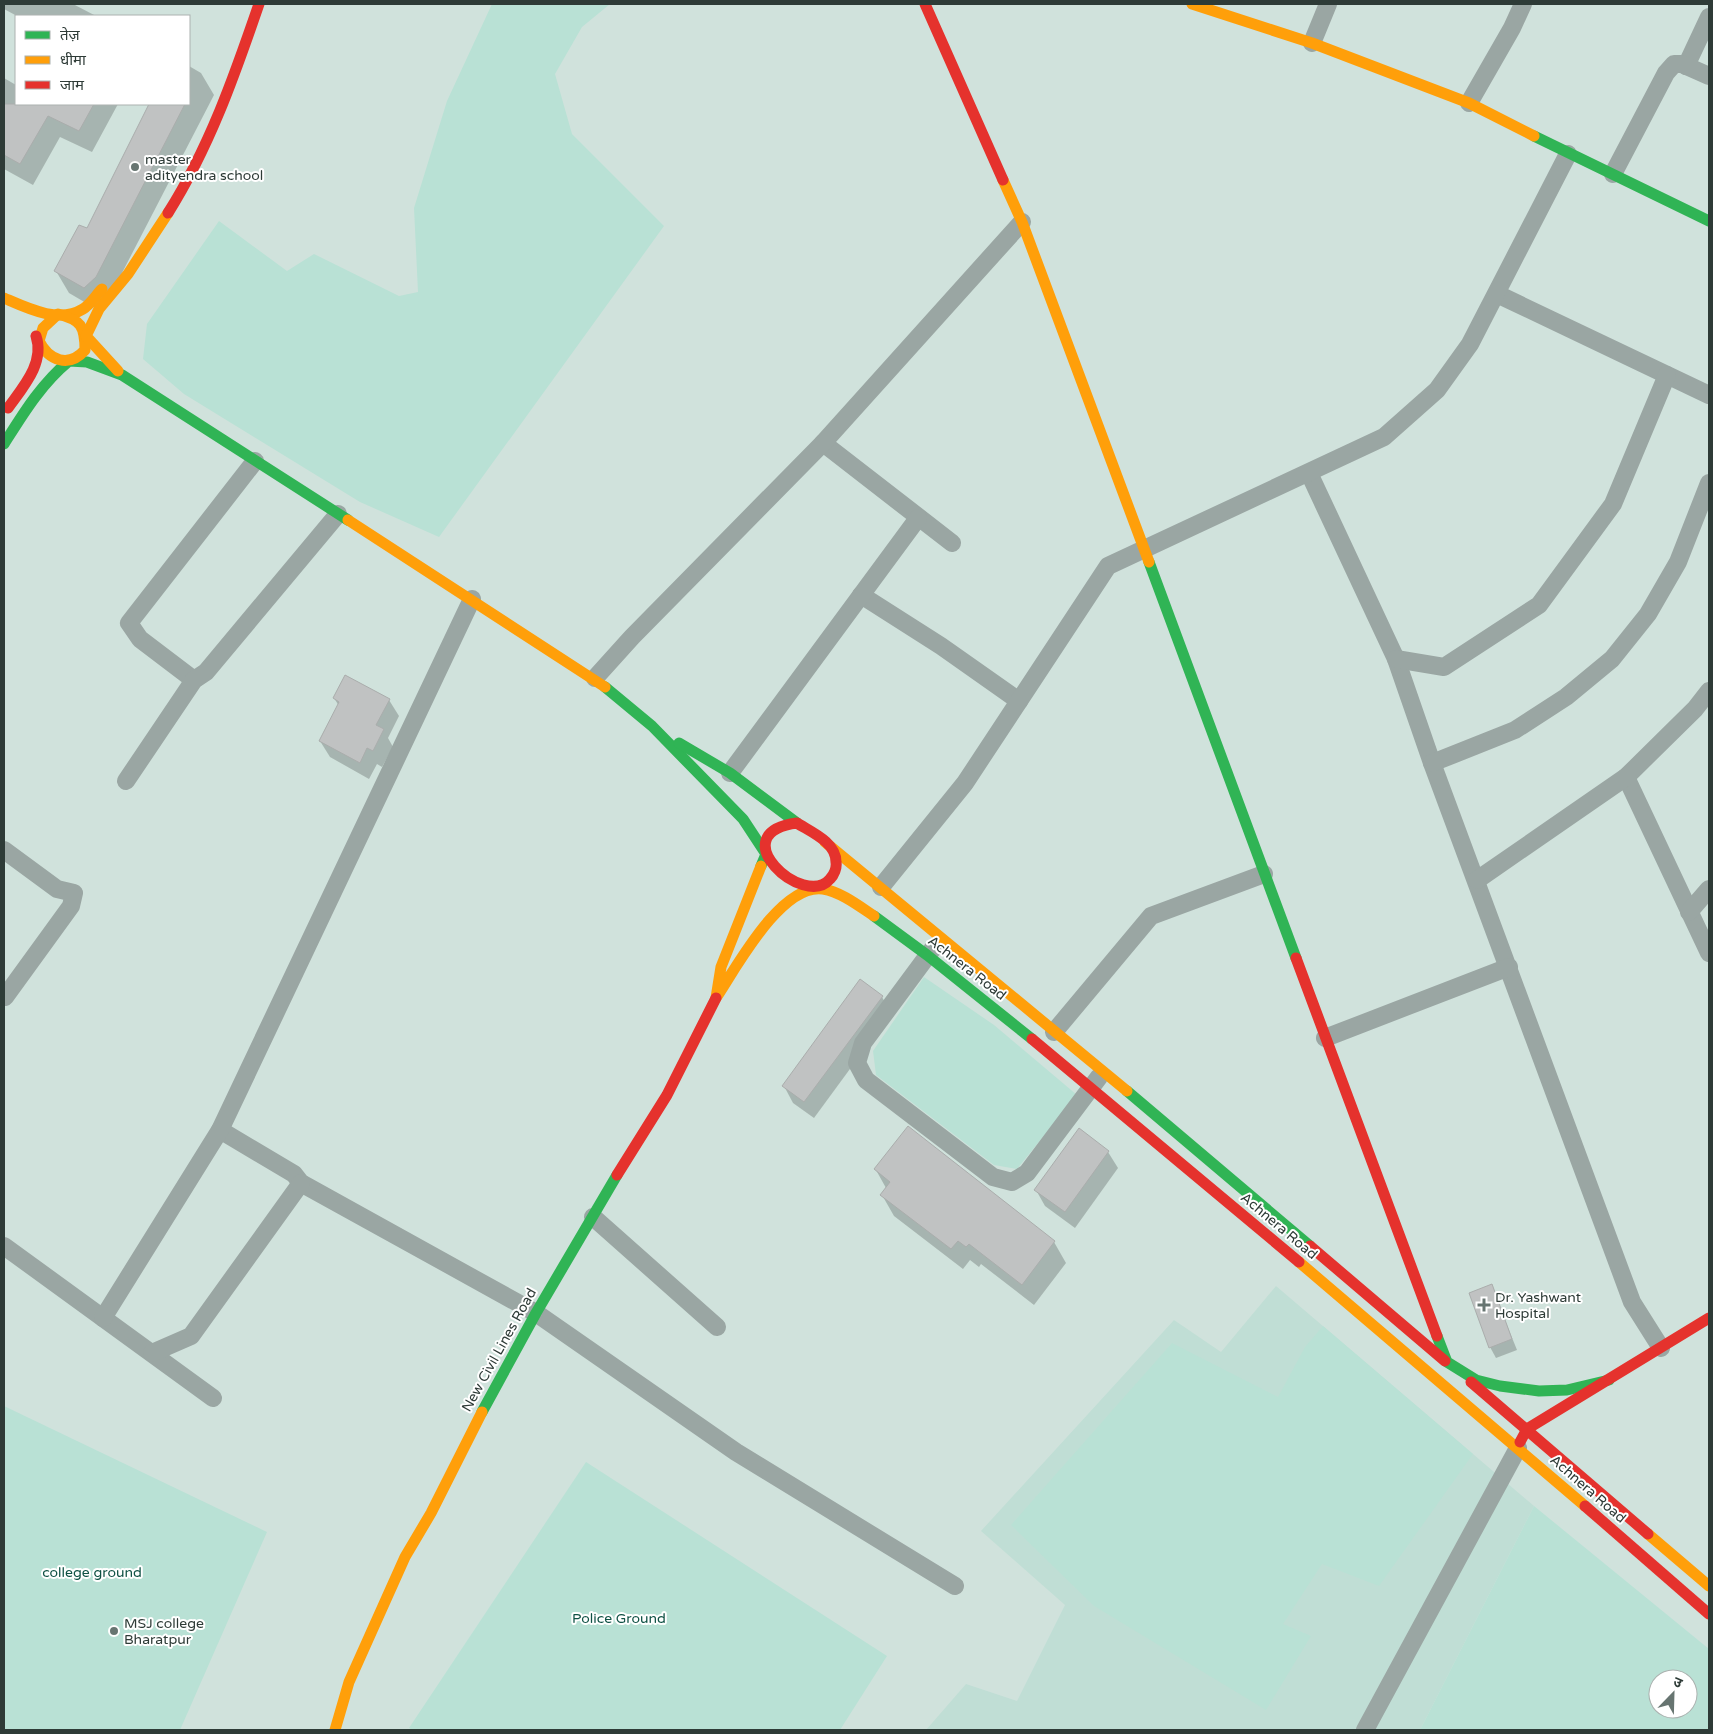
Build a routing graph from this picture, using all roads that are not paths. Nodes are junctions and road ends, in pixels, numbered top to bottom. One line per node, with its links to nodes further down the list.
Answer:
1 (259, 4): 21 (main road)
2 (926, 4): 9 (main road)
3 (1192, 4): 8 (main road)
4 (1328, 4): 8 (street)
5 (1523, 4): 12 (street)
6 (942, 13): 9 (main road)
7 (1709, 17): 10 (street)
8 (1312, 43): 12 (main road)
9 (946, 50): 16 (main road)
10 (1686, 66): 11 (street); 14 (street)
11 (1709, 76)
12 (1469, 103): 13 (main road)
13 (1568, 154): 14 (main road); 18 (street)
14 (1613, 174): 15 (main road)
15 (1709, 221)
16 (1022, 222): 28 (street); 36 (main road)
17 (112, 273): 20 (main road)
18 (1497, 294): 25 (street); 31 (street)
19 (4, 299): 20 (main road); 22 (main road)
20 (58, 314): 21 (main road); 22 (main road)
21 (86, 336): 23 (main road); 24 (main road)
22 (40, 343): 23 (main road); 27 (main road)
23 (69, 361): 24 (main road); 29 (main road)
24 (122, 375): 30 (main road)
25 (1667, 375): 26 (street); 39 (street)
26 (1709, 395)
27 (4, 415)
28 (823, 443): 34 (street); 40 (street)
29 (4, 444)
30 (255, 460): 33 (main road); 41 (street)
31 (1309, 473): 36 (street); 39 (street)
32 (1709, 483): 45 (street)
33 (338, 514): 38 (main road); 41 (street)
34 (918, 518): 35 (street); 37 (street)
35 (952, 544)
36 (1144, 550): 43 (street); 53 (main road)
37 (861, 594): 43 (street); 46 (street)
38 (472, 599): 40 (main road); 69 (street)
39 (1396, 659): 45 (street)
40 (595, 678): 44 (main road)
41 (194, 680): 48 (street)
42 (1709, 691): 47 (street)
43 (1019, 701): 55 (street)
44 (652, 726): 46 (main road); 52 (main road)
45 (1432, 763): 54 (street)
46 (730, 774): 49 (main road)
47 (1626, 778): 54 (street); 58 (street)
48 (126, 781)
49 (797, 823): 50 (main road); 52 (main road)
50 (825, 842): 55 (main road, Achnera Road); 56 (main road)
51 (4, 850): 63 (street)
52 (766, 854): 56 (main road); 64 (main road)
53 (1264, 874): 65 (street); 66 (main road)
54 (1477, 880): 62 (street)
55 (881, 887): 59 (main road, Achnera Road)
56 (812, 888): 61 (main road, Achnera Road); 64 (main road)
57 (1709, 889): 58 (street)
58 (1690, 912): 60 (street)
59 (941, 938): 61 (street); 65 (main road, Achnera Road)
60 (1709, 953)
61 (927, 955): 68 (main road, Achnera Road); 68 (street)
62 (1509, 967): 66 (street); 77 (street)
63 (5, 997)
64 (716, 998): 71 (main road, New Civil Lines Road)
65 (1054, 1032): 67 (main road, Achnera Road)
66 (1325, 1038): 79 (main road)
67 (1104, 1071): 68 (street); 79 (main road, Achnera Road)
68 (1092, 1087): 83 (main road, Achnera Road)
69 (220, 1130): 70 (street); 74 (street)
70 (301, 1184): 73 (street); 78 (street)
71 (593, 1217): 73 (main road, New Civil Lines Road); 76 (street)
72 (4, 1246): 74 (street)
73 (536, 1313): 84 (street); 87 (main road, New Civil Lines Road)
74 (103, 1318): 78 (street)
75 (1709, 1318): 77 (main road)
76 (717, 1327)
77 (1661, 1348): 80 (main road)
78 (152, 1353): 81 (street)
79 (1447, 1362): 80 (main road); 82 (main road, Achnera Road)
80 (1609, 1380): 82 (main road)
81 (213, 1398)
82 (1527, 1429): 83 (main road); 85 (main road, Achnera Road)
83 (1518, 1448): 86 (main road, Achnera Road); 88 (street)
84 (955, 1586)
85 (1709, 1586)
86 (1709, 1614)
87 (335, 1730)
88 (1365, 1730)

